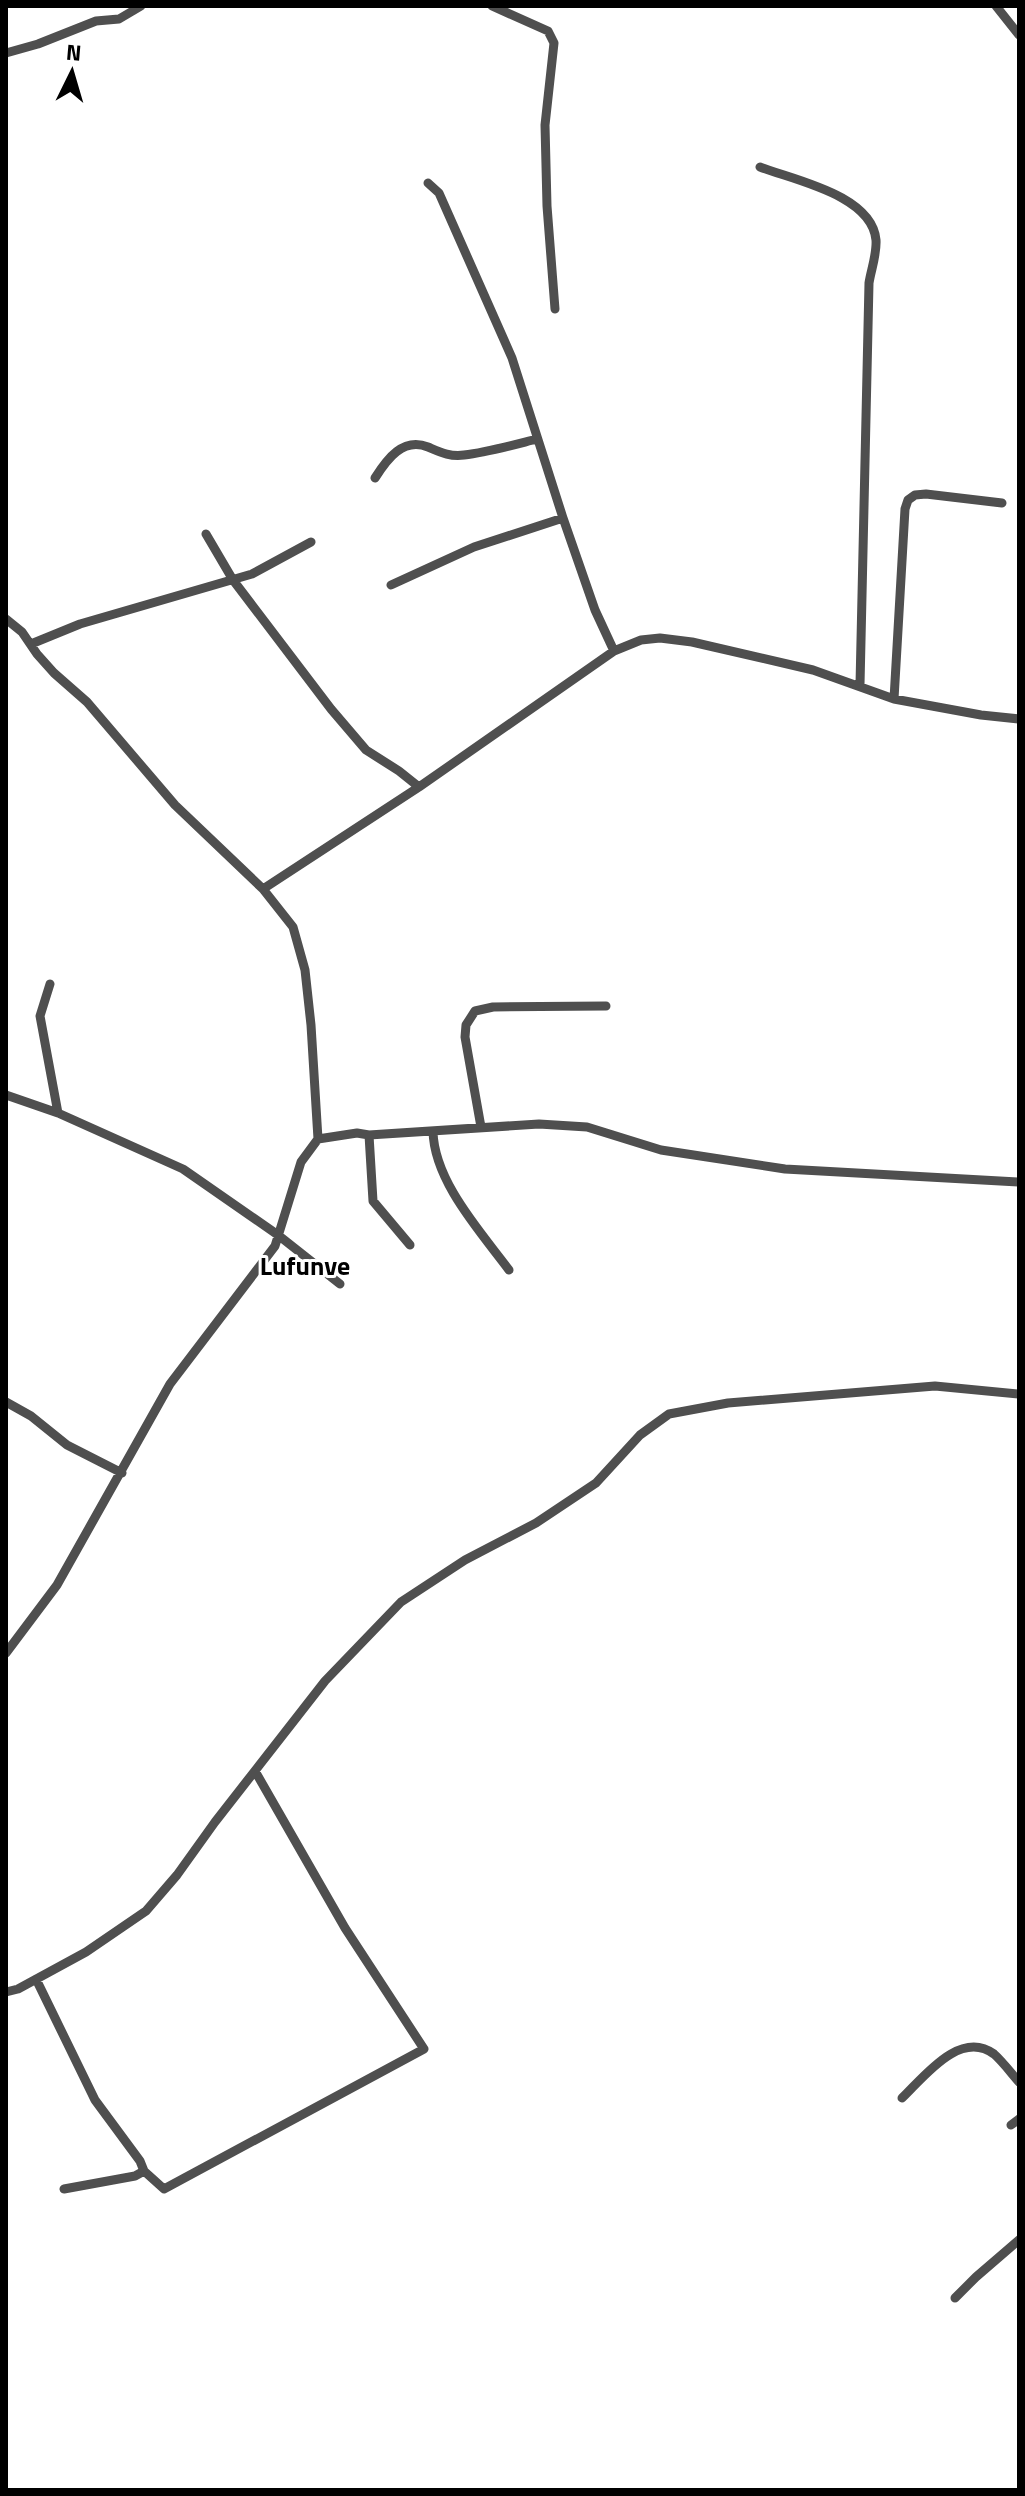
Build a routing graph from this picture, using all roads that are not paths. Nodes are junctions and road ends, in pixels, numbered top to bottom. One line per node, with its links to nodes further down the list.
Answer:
1 (141, 6): 5 (street)
2 (492, 6): 8 (street)
3 (996, 6): 4 (street)
4 (1019, 35)
5 (6, 53)
6 (760, 167): 20 (street)
7 (428, 183): 9 (street)
8 (555, 309)
9 (537, 439): 10 (street); 12 (street)
10 (375, 478)
11 (1002, 503): 21 (street)
12 (563, 518): 16 (street); 19 (street)
13 (206, 534): 15 (street)
14 (311, 542): 15 (street)
15 (233, 580): 18 (street); 23 (street)
16 (391, 585)
17 (6, 619): 18 (street)
18 (31, 644): 24 (street)
19 (614, 651): 20 (street); 23 (street)
20 (860, 685): 21 (street)
21 (894, 699): 22 (street)
22 (1019, 719)
23 (419, 787): 24 (street)
24 (263, 889): 32 (street)
25 (50, 984): 28 (street)
26 (606, 1006): 29 (street)
27 (6, 1095): 28 (street)
28 (58, 1113): 34 (street)
29 (481, 1127): 30 (street); 33 (street)
30 (433, 1131): 31 (street); 36 (street)
31 (369, 1135): 32 (street); 35 (street)
32 (318, 1139): 34 (street)
33 (1019, 1182)
34 (278, 1235): 37 (street); 40 (street)
35 (410, 1245)
36 (509, 1270)
37 (340, 1284)
38 (1019, 1394): 42 (street)
39 (6, 1402): 40 (street)
40 (122, 1473): 41 (street)
41 (6, 1653)
42 (255, 1771): 43 (street); 47 (street)
43 (36, 1979): 44 (street); 47 (street)
44 (6, 1992)
45 (1019, 2082): 46 (street)
46 (902, 2098)
47 (144, 2171): 48 (street)
48 (64, 2189)
49 (1019, 2240): 50 (street)
50 (955, 2298)

